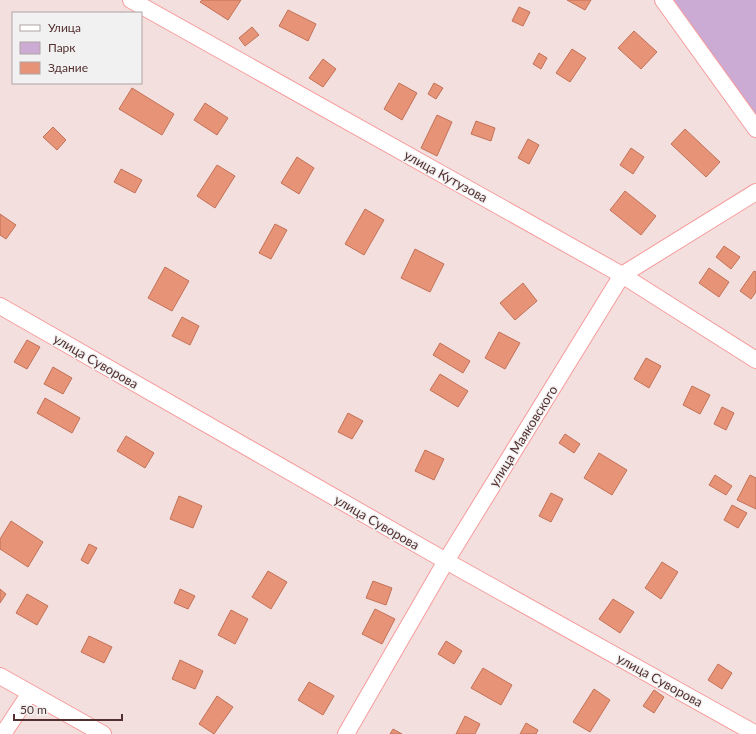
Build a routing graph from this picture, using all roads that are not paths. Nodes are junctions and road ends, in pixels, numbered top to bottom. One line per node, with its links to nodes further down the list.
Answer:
1 (131, 0): 5 (street, улица Кутузова)
2 (662, 0): 3 (street)
3 (756, 130)
4 (756, 192): 5 (street, улица Маяковского)
5 (622, 275): 7 (street, улица Кутузова); 8 (street, улица Маяковского)
6 (0, 306): 8 (street, улица Суворова)
7 (756, 360)
8 (446, 561): 13 (street, улица Маяковского); 14 (street, улица Суворова)
9 (0, 676): 10 (street)
10 (30, 693): 11 (street); 12 (street)
11 (3, 734)
12 (103, 734)
13 (346, 734)
14 (756, 734)

